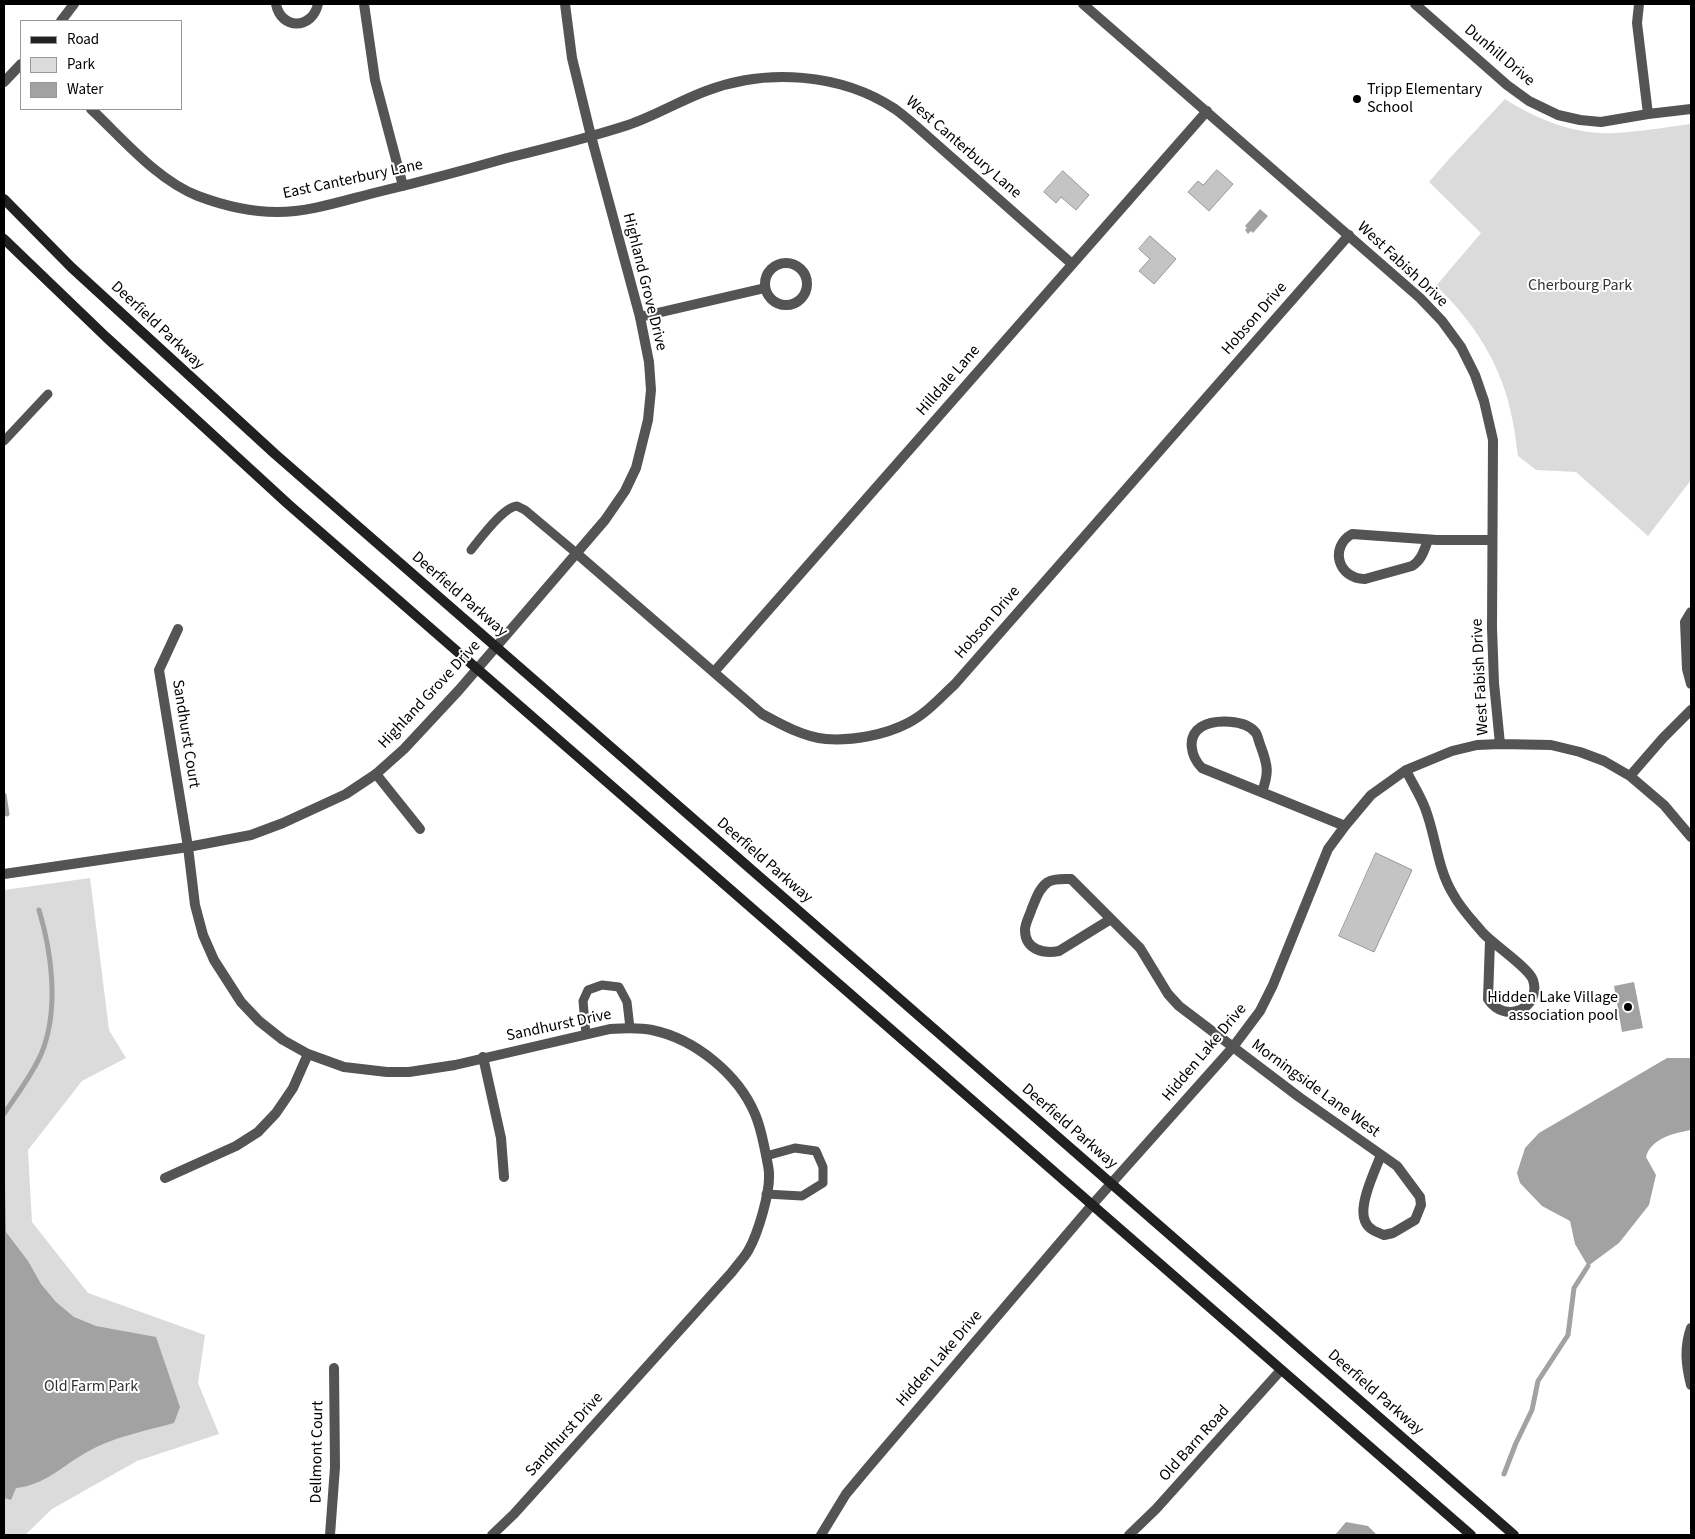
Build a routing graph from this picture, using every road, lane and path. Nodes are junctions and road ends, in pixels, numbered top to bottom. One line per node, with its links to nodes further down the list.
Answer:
1 (74, 4): 9 (street)
2 (276, 4): 3 (street)
3 (318, 4)
4 (364, 4): 17 (street)
5 (565, 4): 16 (street, Highland Grove Drive)
6 (1083, 4): 14 (street, West Fabish Drive)
7 (1415, 4): 15 (street, Dunhill Drive)
8 (1640, 4): 15 (street)
9 (62, 20)
10 (20, 65): 11 (street)
11 (4, 82)
12 (1691, 109): 15 (street, Dunhill Drive)
13 (92, 110): 17 (street, East Canterbury Lane)
14 (1207, 111): 19 (street, West Fabish Drive); 21 (street, Hilldale Lane)
15 (1648, 114)
16 (591, 136): 17 (street, East Canterbury Lane); 21 (street, West Canterbury Lane); 23 (street, Highland Grove Drive)
17 (403, 186)
18 (4, 199): 32 (main road, Deerfield Parkway)
19 (1349, 235): 27 (street, West Fabish Drive); 34 (street, Hobson Drive)
20 (4, 239): 33 (main road)
21 (1072, 264): 34 (street, Hilldale Lane)
22 (766, 288): 22 (street); 23 (street)
23 (640, 317): 29 (street, Highland Grove Drive)
24 (48, 394): 25 (lane)
25 (4, 441)
26 (1428, 540): 26 (street); 27 (street)
27 (1492, 540): 37 (street, West Fabish Drive)
28 (470, 550): 29 (lane)
29 (575, 552): 32 (street, Highland Grove Drive); 34 (street, Hobson Drive)
30 (1691, 612): 35 (street)
31 (178, 629): 45 (street, Sandhurst Court)
32 (495, 647): 33 (street, Highland Grove Drive); 58 (main road, Deerfield Parkway)
33 (477, 668): 39 (street, Highland Grove Drive); 60 (main road)
34 (714, 672)
35 (1691, 684)
36 (1691, 710): 40 (street)
37 (1500, 744): 38 (street, Hidden Lake Drive); 40 (street, Hidden Lake Drive)
38 (1406, 770): 42 (street, Hidden Lake Drive); 48 (street)
39 (376, 774): 43 (street, Highland Grove Drive); 45 (street, Highland Grove Drive)
40 (1630, 776): 44 (street, Hidden Lake Drive)
41 (1262, 792): 41 (street); 42 (street)
42 (1345, 826): 51 (street, Hidden Lake Drive)
43 (420, 829)
44 (1691, 837)
45 (188, 847): 46 (street, Highland Grove Drive); 52 (street, Sandhurst Drive)
46 (4, 874)
47 (1111, 919): 47 (street, Morningside Lane West); 51 (street, Morningside Lane West)
48 (1490, 941): 48 (street)
49 (630, 1028): 50 (street, Sandhurst Drive); 50 (lane); 55 (street, Sandhurst Drive)
50 (586, 1034): 53 (street, Sandhurst Drive)
51 (1233, 1047): 54 (street, Morningside Lane West); 58 (street, Hidden Lake Drive)
52 (308, 1054): 53 (street, Sandhurst Drive); 57 (street)
53 (484, 1057): 56 (street)
54 (1380, 1155): 54 (street, Morningside Lane West)
55 (766, 1156): 59 (street, Sandhurst Drive); 59 (lane)
56 (504, 1177)
57 (165, 1178)
58 (1112, 1184): 60 (street, Hidden Lake Drive); 70 (main road, Deerfield Parkway)
59 (766, 1194): 66 (street, Sandhurst Drive)
60 (1092, 1205): 63 (main road); 67 (street, Hidden Lake Drive)
61 (1691, 1328): 64 (street)
62 (334, 1368): 65 (street, Dellmont Court)
63 (1281, 1370): 68 (street, Old Barn Road); 69 (main road)
64 (1691, 1385)
65 (330, 1535)
66 (492, 1535)
67 (821, 1535)
68 (1129, 1535)
69 (1471, 1535)
70 (1514, 1535)

